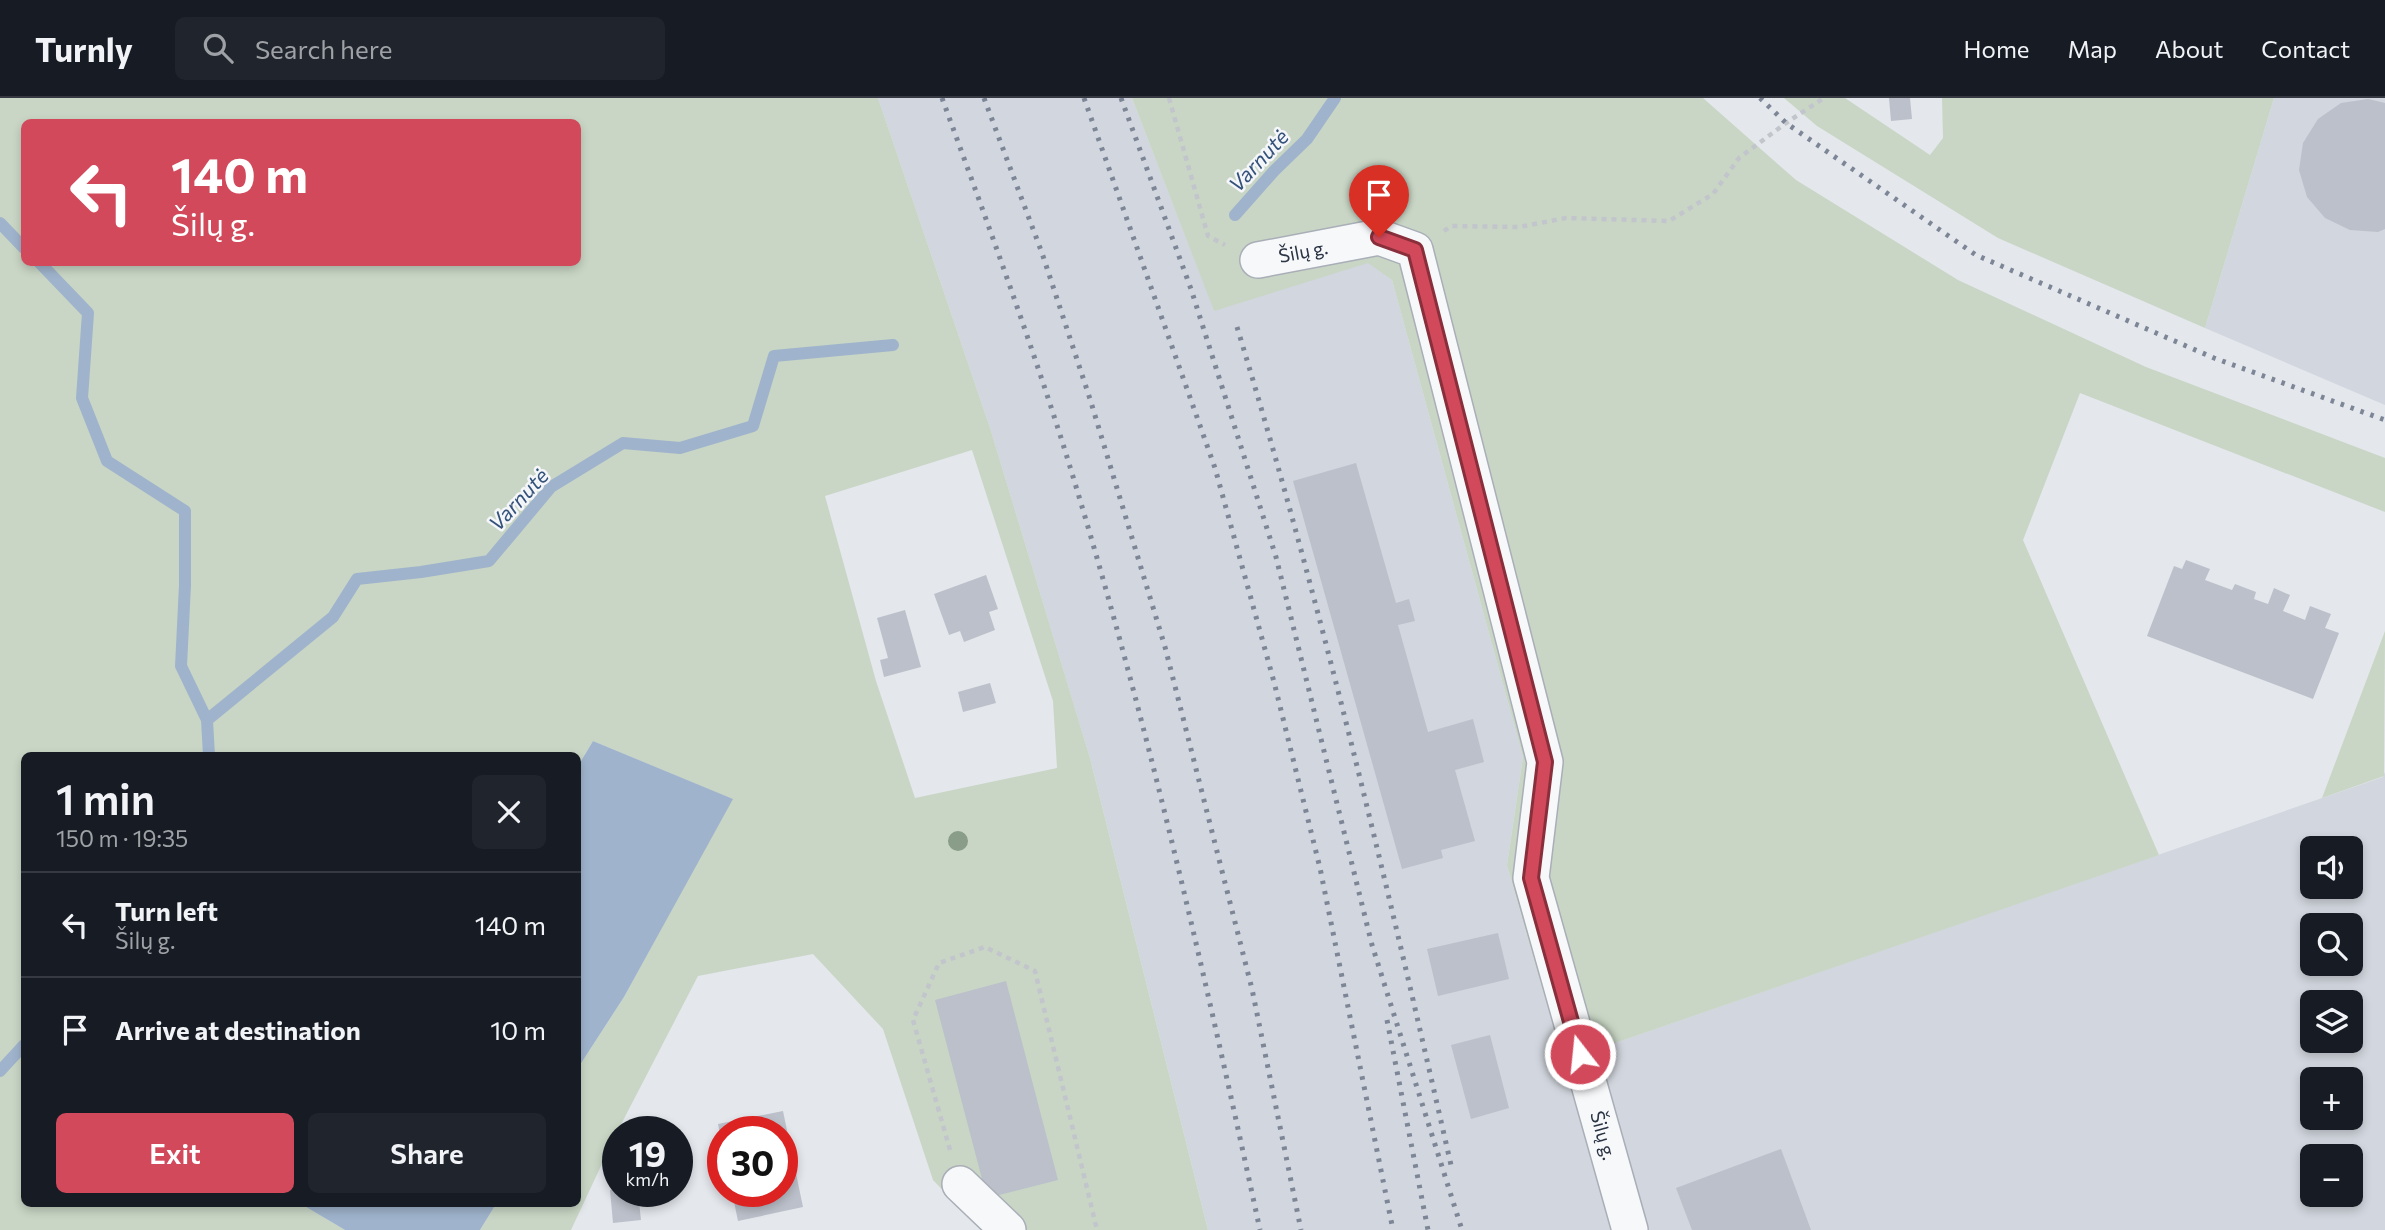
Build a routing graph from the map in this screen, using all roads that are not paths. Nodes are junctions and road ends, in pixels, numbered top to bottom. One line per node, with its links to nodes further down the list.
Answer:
1 (1258, 260): 4 (street, Šilų g.)
2 (960, 1184): 3 (street)
3 (1008, 1230)
4 (1630, 1230)

